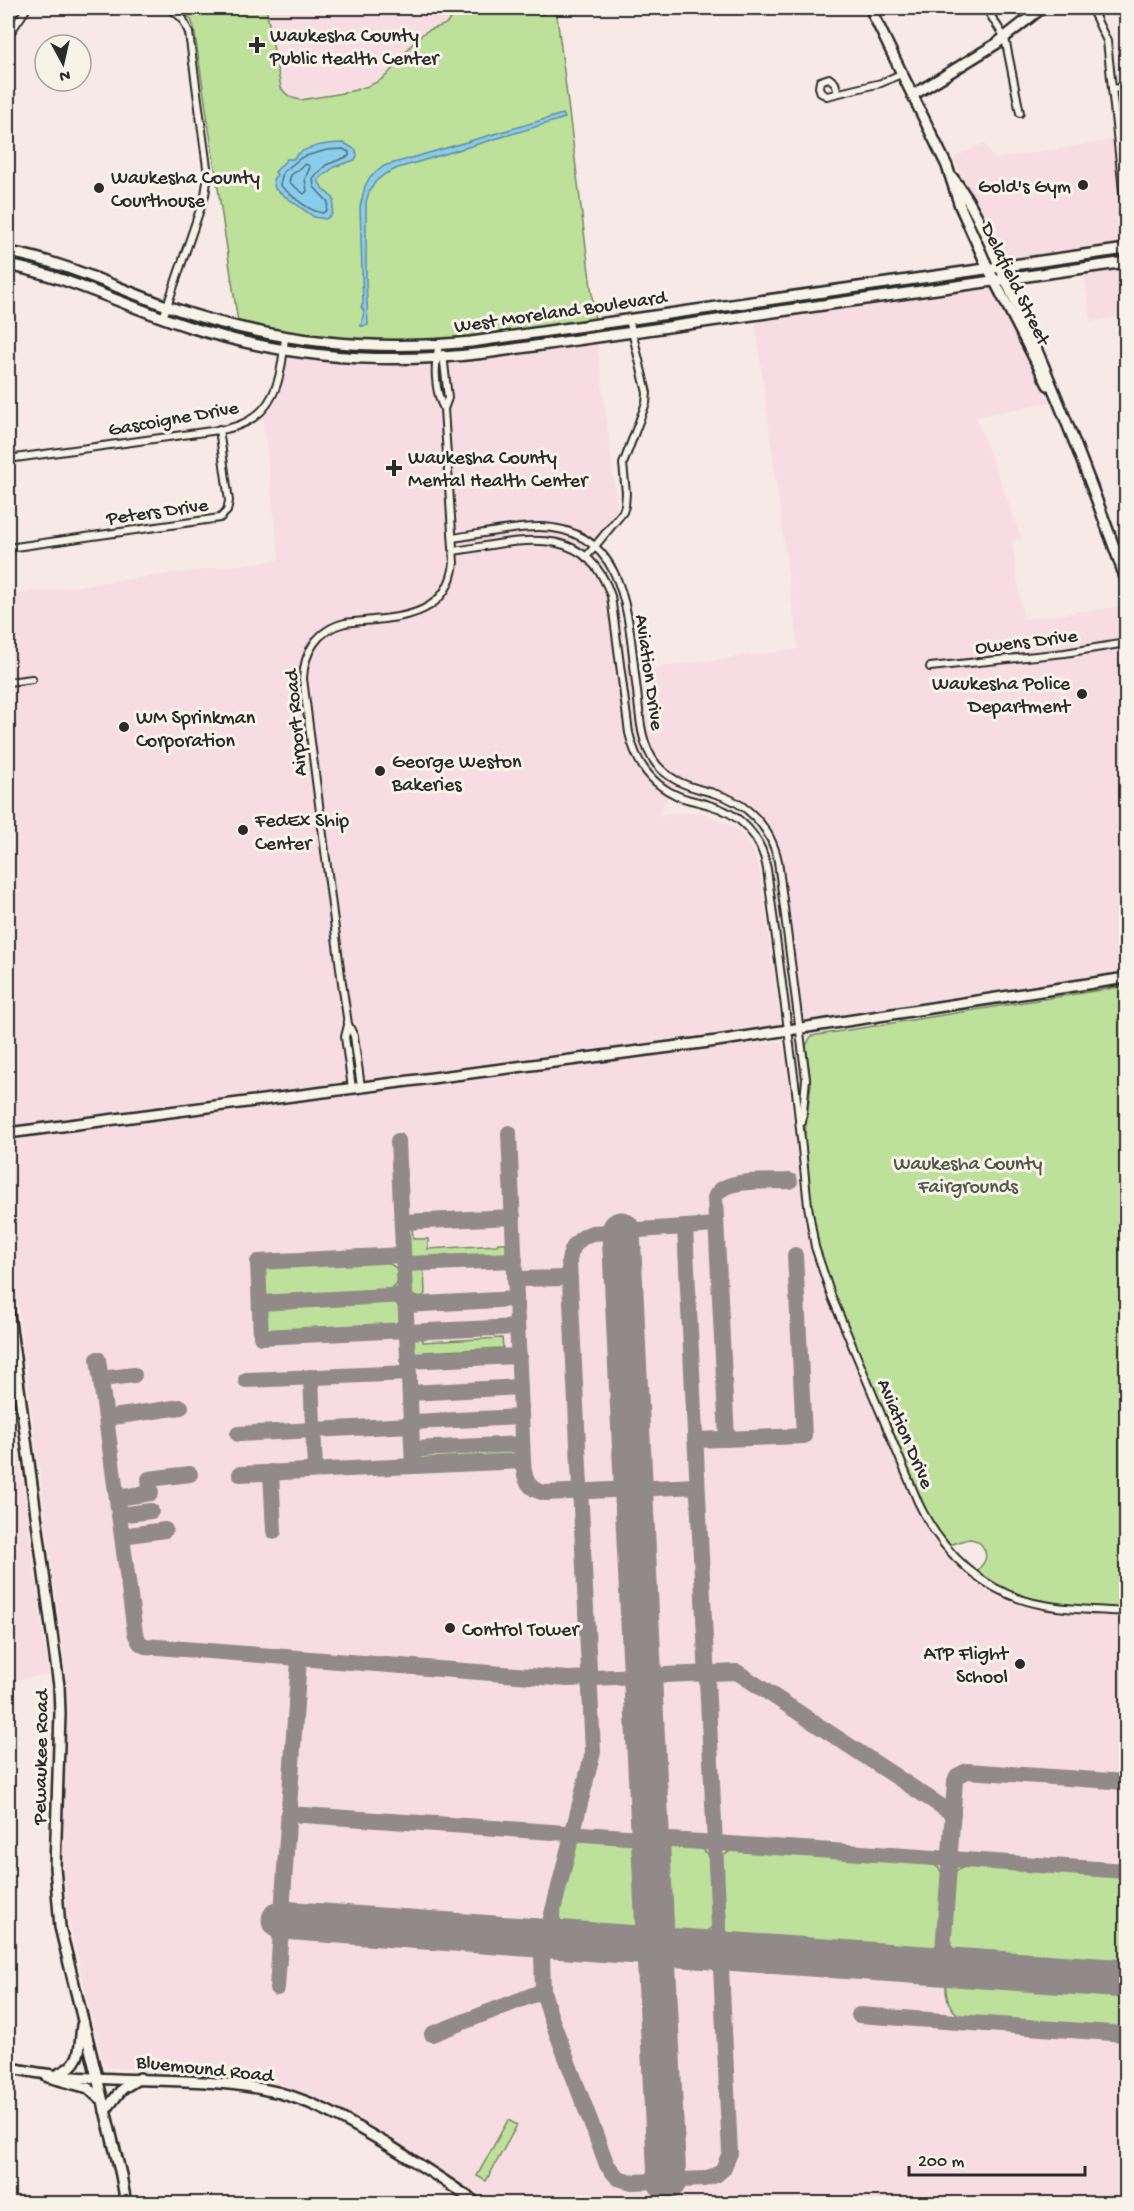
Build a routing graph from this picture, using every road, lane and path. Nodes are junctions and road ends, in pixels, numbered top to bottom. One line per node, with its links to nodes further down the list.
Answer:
1 (27, 8): 7 (street)
2 (170, 8): 38 (street)
3 (870, 8): 9 (street, Delafield Street)
4 (986, 8): 8 (street)
5 (1042, 8): 8 (street)
6 (1091, 8): 11 (street)
7 (8, 36)
8 (1005, 38): 13 (street); 14 (street)
9 (903, 73): 12 (street); 13 (street, Delafield Street)
10 (1126, 87): 11 (street)
11 (1112, 89): 16 (street)
12 (838, 93)
13 (914, 95): 15 (street, Delafield Street)
14 (1020, 112)
15 (968, 211): 17 (street, Delafield Street); 18 (street, Delafield Street)
16 (1126, 219)
17 (985, 235): 18 (street); 25 (street, Delafield Street)
18 (976, 240): 26 (street, Delafield Street)
19 (1126, 249): 21 (street, West Moreland Boulevard)
20 (8, 252): 38 (street, West Moreland Boulevard)
21 (1083, 255): 22 (street, West Moreland Boulevard); 27 (street)
22 (1041, 261): 25 (street, West Moreland Boulevard); 28 (street)
23 (1126, 262): 27 (street, West Moreland Boulevard)
24 (8, 265): 42 (street, West Moreland Boulevard)
25 (1000, 267): 26 (street, West Moreland Boulevard); 31 (street, Delafield Street)
26 (988, 268): 29 (street, West Moreland Boulevard); 32 (street, Delafield Street)
27 (1085, 268): 28 (street, West Moreland Boulevard)
28 (1043, 274): 31 (street, West Moreland Boulevard)
29 (939, 275): 30 (street, West Moreland Boulevard); 33 (street)
30 (907, 280): 34 (street, West Moreland Boulevard); 35 (street)
31 (1006, 280): 32 (street, West Moreland Boulevard); 40 (street, Delafield Street)
32 (995, 281): 33 (street, West Moreland Boulevard); 40 (street, Delafield Street)
33 (941, 288): 35 (street, West Moreland Boulevard)
34 (835, 290): 36 (street, West Moreland Boulevard); 37 (street)
35 (909, 293): 37 (street, West Moreland Boulevard)
36 (764, 301): 39 (street, West Moreland Boulevard); 41 (street)
37 (837, 303): 41 (street, West Moreland Boulevard)
38 (166, 306): 42 (street); 44 (street, West Moreland Boulevard)
39 (703, 309): 43 (street, West Moreland Boulevard); 45 (street)
40 (1014, 309): 65 (street, Delafield Street)
41 (766, 314): 45 (street, West Moreland Boulevard)
42 (163, 318): 47 (street, West Moreland Boulevard)
43 (629, 319): 46 (street); 48 (street, West Moreland Boulevard)
44 (213, 320): 47 (street); 49 (street, West Moreland Boulevard)
45 (705, 322): 46 (street, West Moreland Boulevard)
46 (631, 332): 53 (street, West Moreland Boulevard); 61 (street)
47 (210, 333): 52 (street, West Moreland Boulevard)
48 (508, 336): 50 (street, West Moreland Boulevard); 53 (street)
49 (285, 337): 51 (street, West Moreland Boulevard); 52 (street, Gascoigne Drive)
50 (439, 345): 51 (street, West Moreland Boulevard); 54 (street, Airport Road)
51 (390, 347): 55 (street)
52 (284, 350): 55 (street, West Moreland Boulevard); 56 (street, Gascoigne Drive)
53 (510, 350): 54 (street, West Moreland Boulevard)
54 (440, 358): 55 (street, West Moreland Boulevard); 59 (street, Airport Road)
55 (389, 359)
56 (219, 429): 57 (street, Gascoigne Drive); 62 (street, Peters Drive)
57 (8, 459)
58 (517, 529): 59 (street, Aviation Drive); 60 (street); 61 (street, Aviation Drive)
59 (453, 538): 63 (street, Airport Road)
60 (519, 542): 63 (street, Aviation Drive); 64 (street, Aviation Drive)
61 (595, 547): 64 (street); 68 (street, Aviation Drive)
62 (8, 548)
63 (454, 551): 84 (street, Airport Road)
64 (586, 556): 70 (street, Aviation Drive)
65 (1123, 558): 66 (street, Delafield Street)
66 (1126, 580)
67 (1126, 643): 69 (street, Owens Drive)
68 (633, 666): 70 (street); 73 (street, Aviation Drive)
69 (930, 667)
70 (621, 668): 74 (street, Aviation Drive)
71 (32, 679): 72 (street)
72 (8, 682)
73 (638, 701): 74 (street); 75 (street, Aviation Drive)
74 (625, 703): 76 (street, Aviation Drive)
75 (686, 786): 76 (street); 77 (street, Aviation Drive)
76 (681, 797): 78 (street, Aviation Drive)
77 (758, 819): 78 (street); 79 (street, Aviation Drive)
78 (752, 832): 80 (street, Aviation Drive)
79 (791, 961): 80 (street); 82 (street, Aviation Drive)
80 (779, 962): 83 (street, Aviation Drive)
81 (1126, 978): 82 (street)
82 (800, 1029): 83 (street); 86 (street, Aviation Drive)
83 (788, 1030): 84 (street); 86 (street, Aviation Drive)
84 (357, 1087): 85 (street)
85 (10, 1134)
86 (800, 1136): 88 (street, Aviation Drive)
87 (8, 1306): 89 (street, Pewaukee Road)
88 (1126, 1612)
89 (82, 2019): 92 (street); 93 (street, Pewaukee Road)
90 (8, 2067): 91 (street, Bluemound Road)
91 (39, 2072): 92 (street, Bluemound Road); 95 (street)
92 (57, 2074): 93 (street, Bluemound Road)
93 (97, 2076): 94 (street, Bluemound Road); 95 (street, Pewaukee Road)
94 (141, 2078): 95 (street); 97 (street, Bluemound Road)
95 (105, 2108): 96 (street, Pewaukee Road)
96 (126, 2204)
97 (478, 2204)

